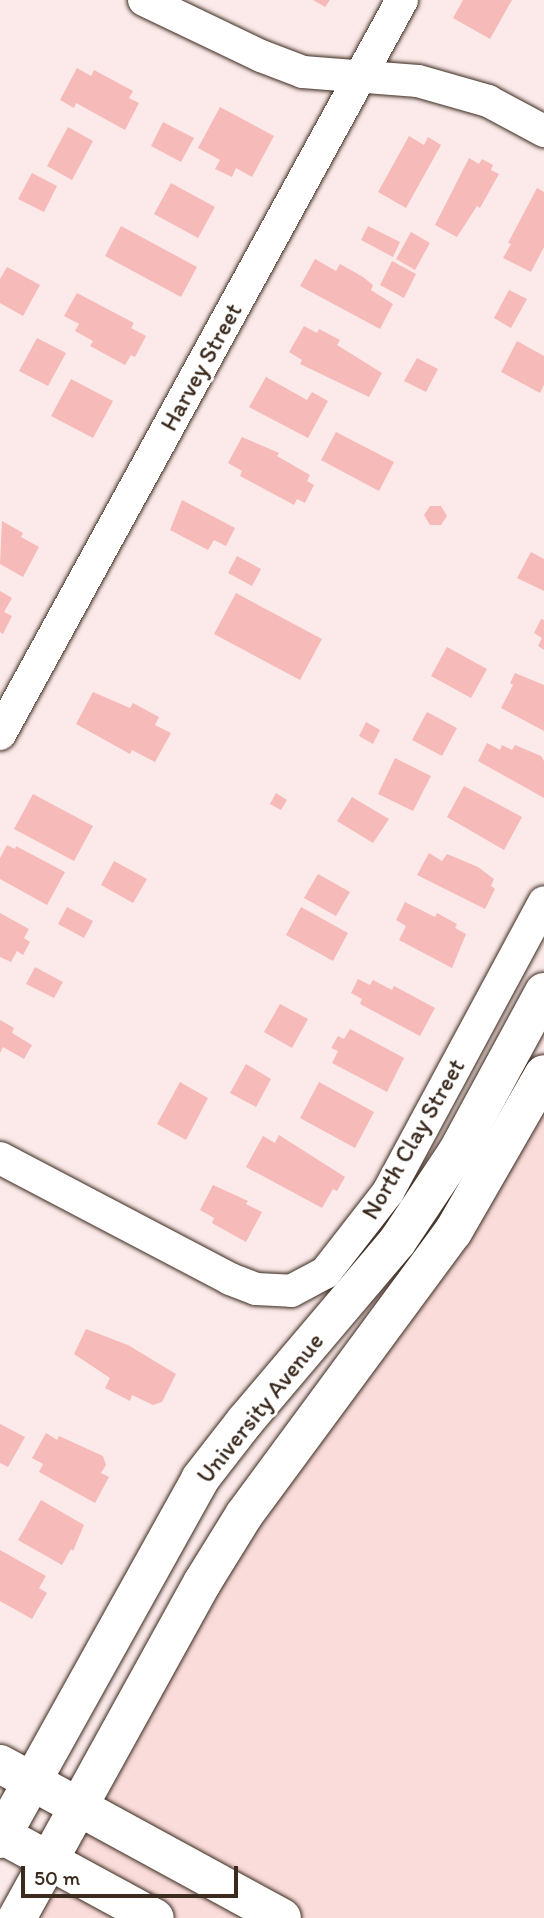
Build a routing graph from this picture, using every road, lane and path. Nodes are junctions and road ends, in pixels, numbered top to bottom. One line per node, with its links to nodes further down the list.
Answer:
1 (144, 0): 3 (street)
2 (401, 0): 3 (street, Harvey Street)
3 (359, 79): 4 (street); 5 (street, Harvey Street)
4 (544, 131)
5 (0, 734)
6 (544, 902): 9 (street, North Clay Street)
7 (544, 992): 10 (main road, University Avenue)
8 (544, 1074): 11 (main road, University Avenue)
9 (0, 1158)
10 (16, 1773): 11 (main road); 12 (main road, University Avenue)
11 (76, 1808): 13 (main road, University Avenue); 16 (main road)
12 (1, 1836): 13 (main road)
13 (47, 1860): 14 (main road, University Avenue); 15 (main road)
14 (17, 1918)
15 (155, 1918)
16 (282, 1918)

